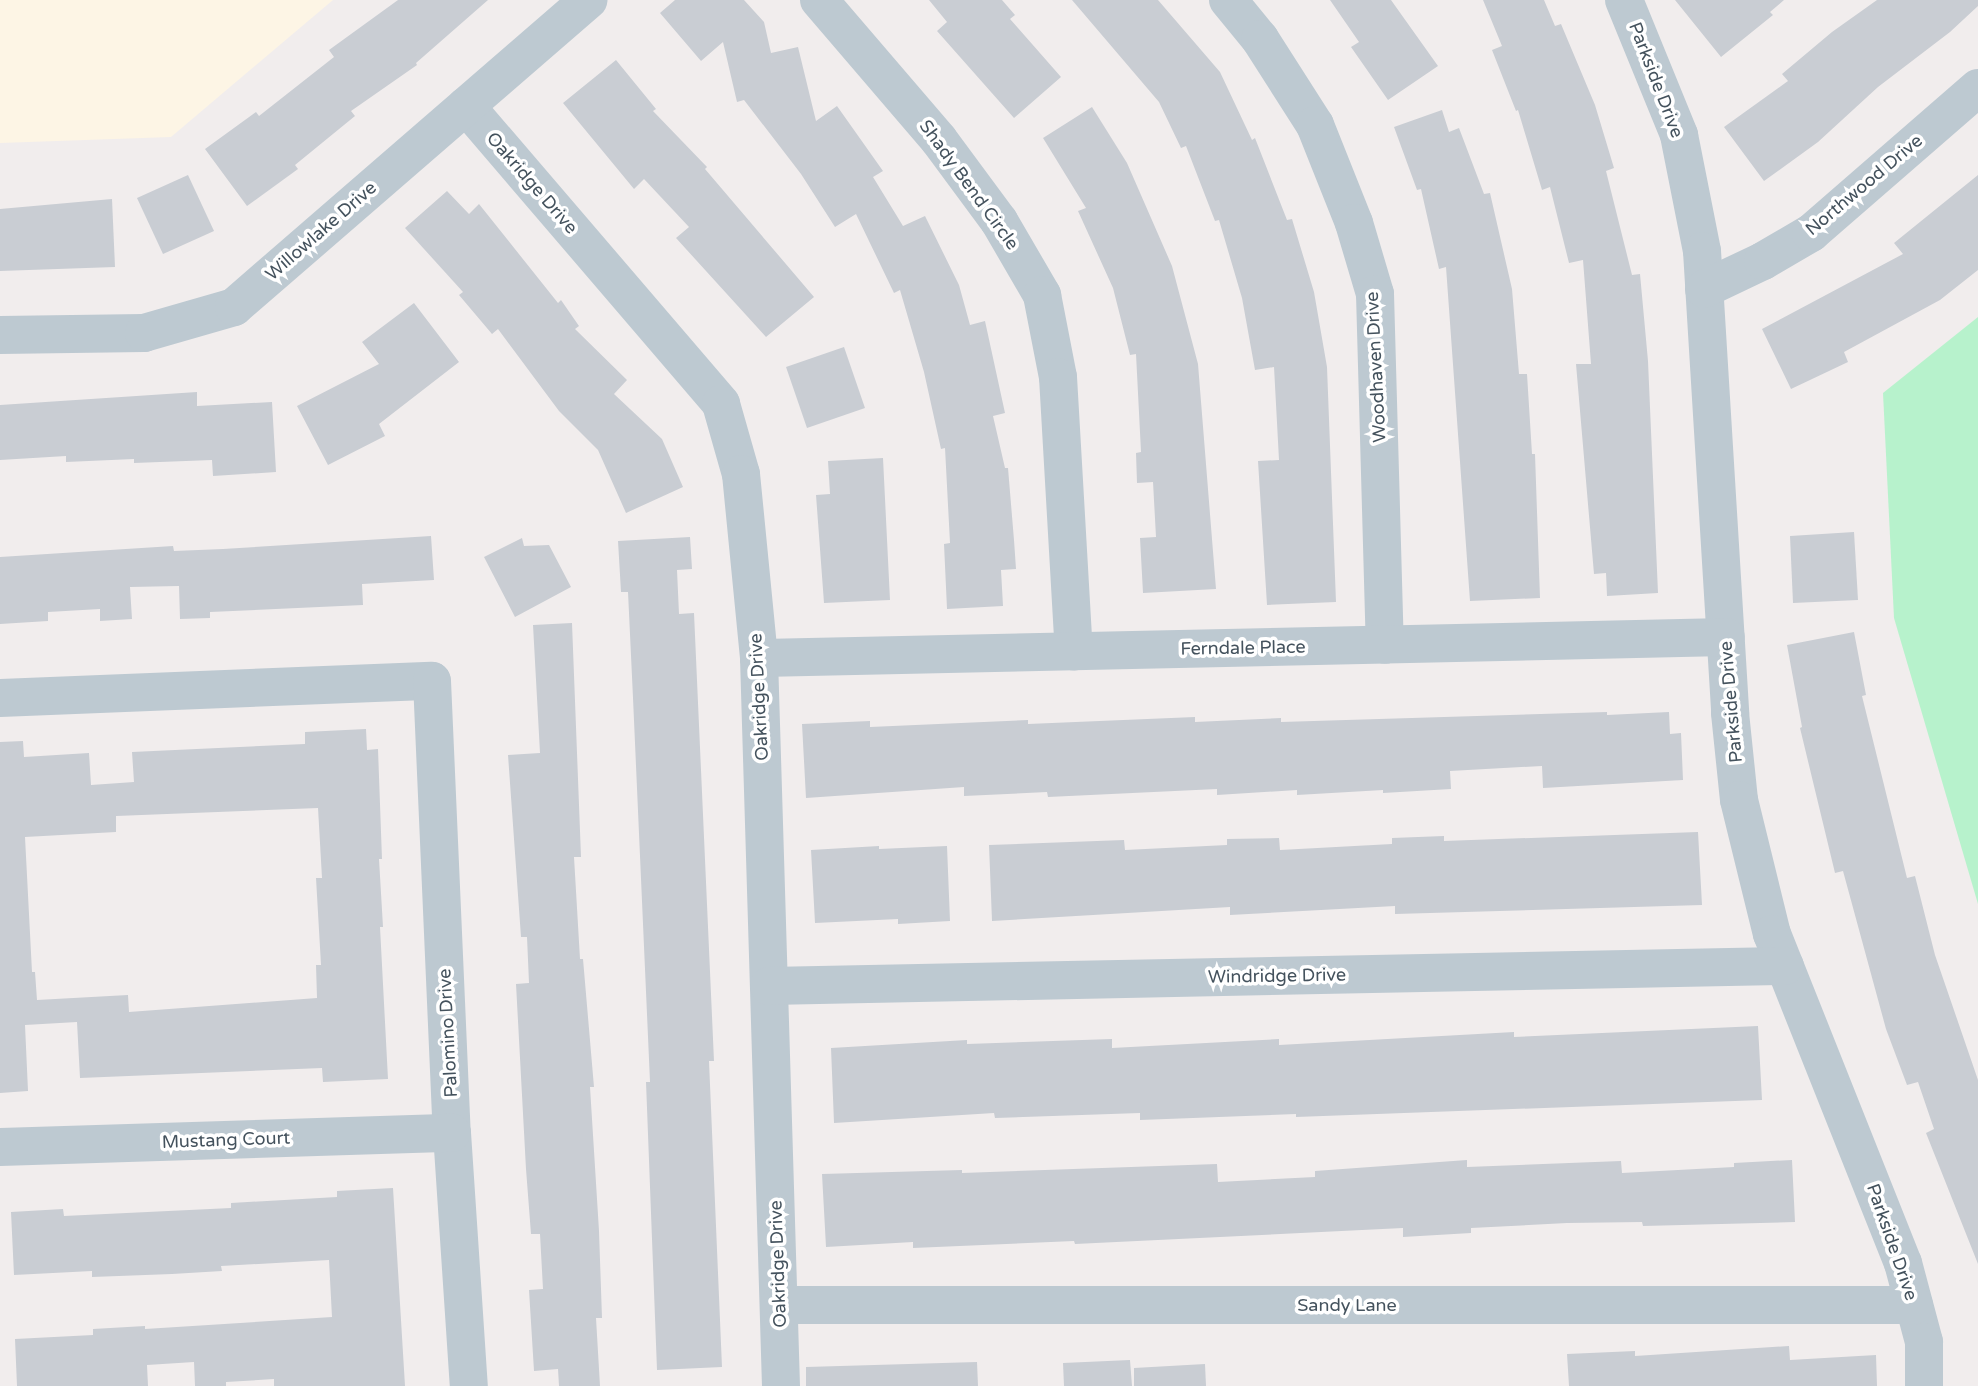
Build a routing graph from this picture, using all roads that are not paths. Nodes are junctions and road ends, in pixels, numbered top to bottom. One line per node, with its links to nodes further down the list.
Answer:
1 (589, 0): 6 (street, Willowlake Drive)
2 (819, 0): 11 (street, Shady Bend Circle)
3 (1228, 0): 10 (street, Woodhaven Drive)
4 (1624, 0): 7 (street, Parkside Drive)
5 (1978, 88): 7 (street, Northwood Drive)
6 (466, 106): 8 (street, Willowlake Drive); 12 (street, Oakridge Drive)
7 (1704, 289): 9 (street, Parkside Drive)
8 (0, 335)
9 (1726, 637): 10 (street, Ferndale Place); 14 (street, Parkside Drive)
10 (1385, 645): 11 (street, Ferndale Place)
11 (1074, 652): 12 (street, Ferndale Place)
12 (759, 658): 15 (street, Oakridge Drive)
13 (0, 698): 16 (street, Palomino Drive)
14 (1785, 966): 15 (street, Windridge Drive); 19 (street, Parkside Drive)
15 (769, 986): 18 (street, Oakridge Drive)
16 (452, 1133): 17 (street, Mustang Court); 20 (street, Palomino Drive)
17 (0, 1147)
18 (779, 1305): 19 (street, Sandy Lane); 21 (street, Oakridge Drive)
19 (1914, 1305): 22 (street, Parkside Drive)
20 (469, 1386)
21 (782, 1386)
22 (1924, 1386)

